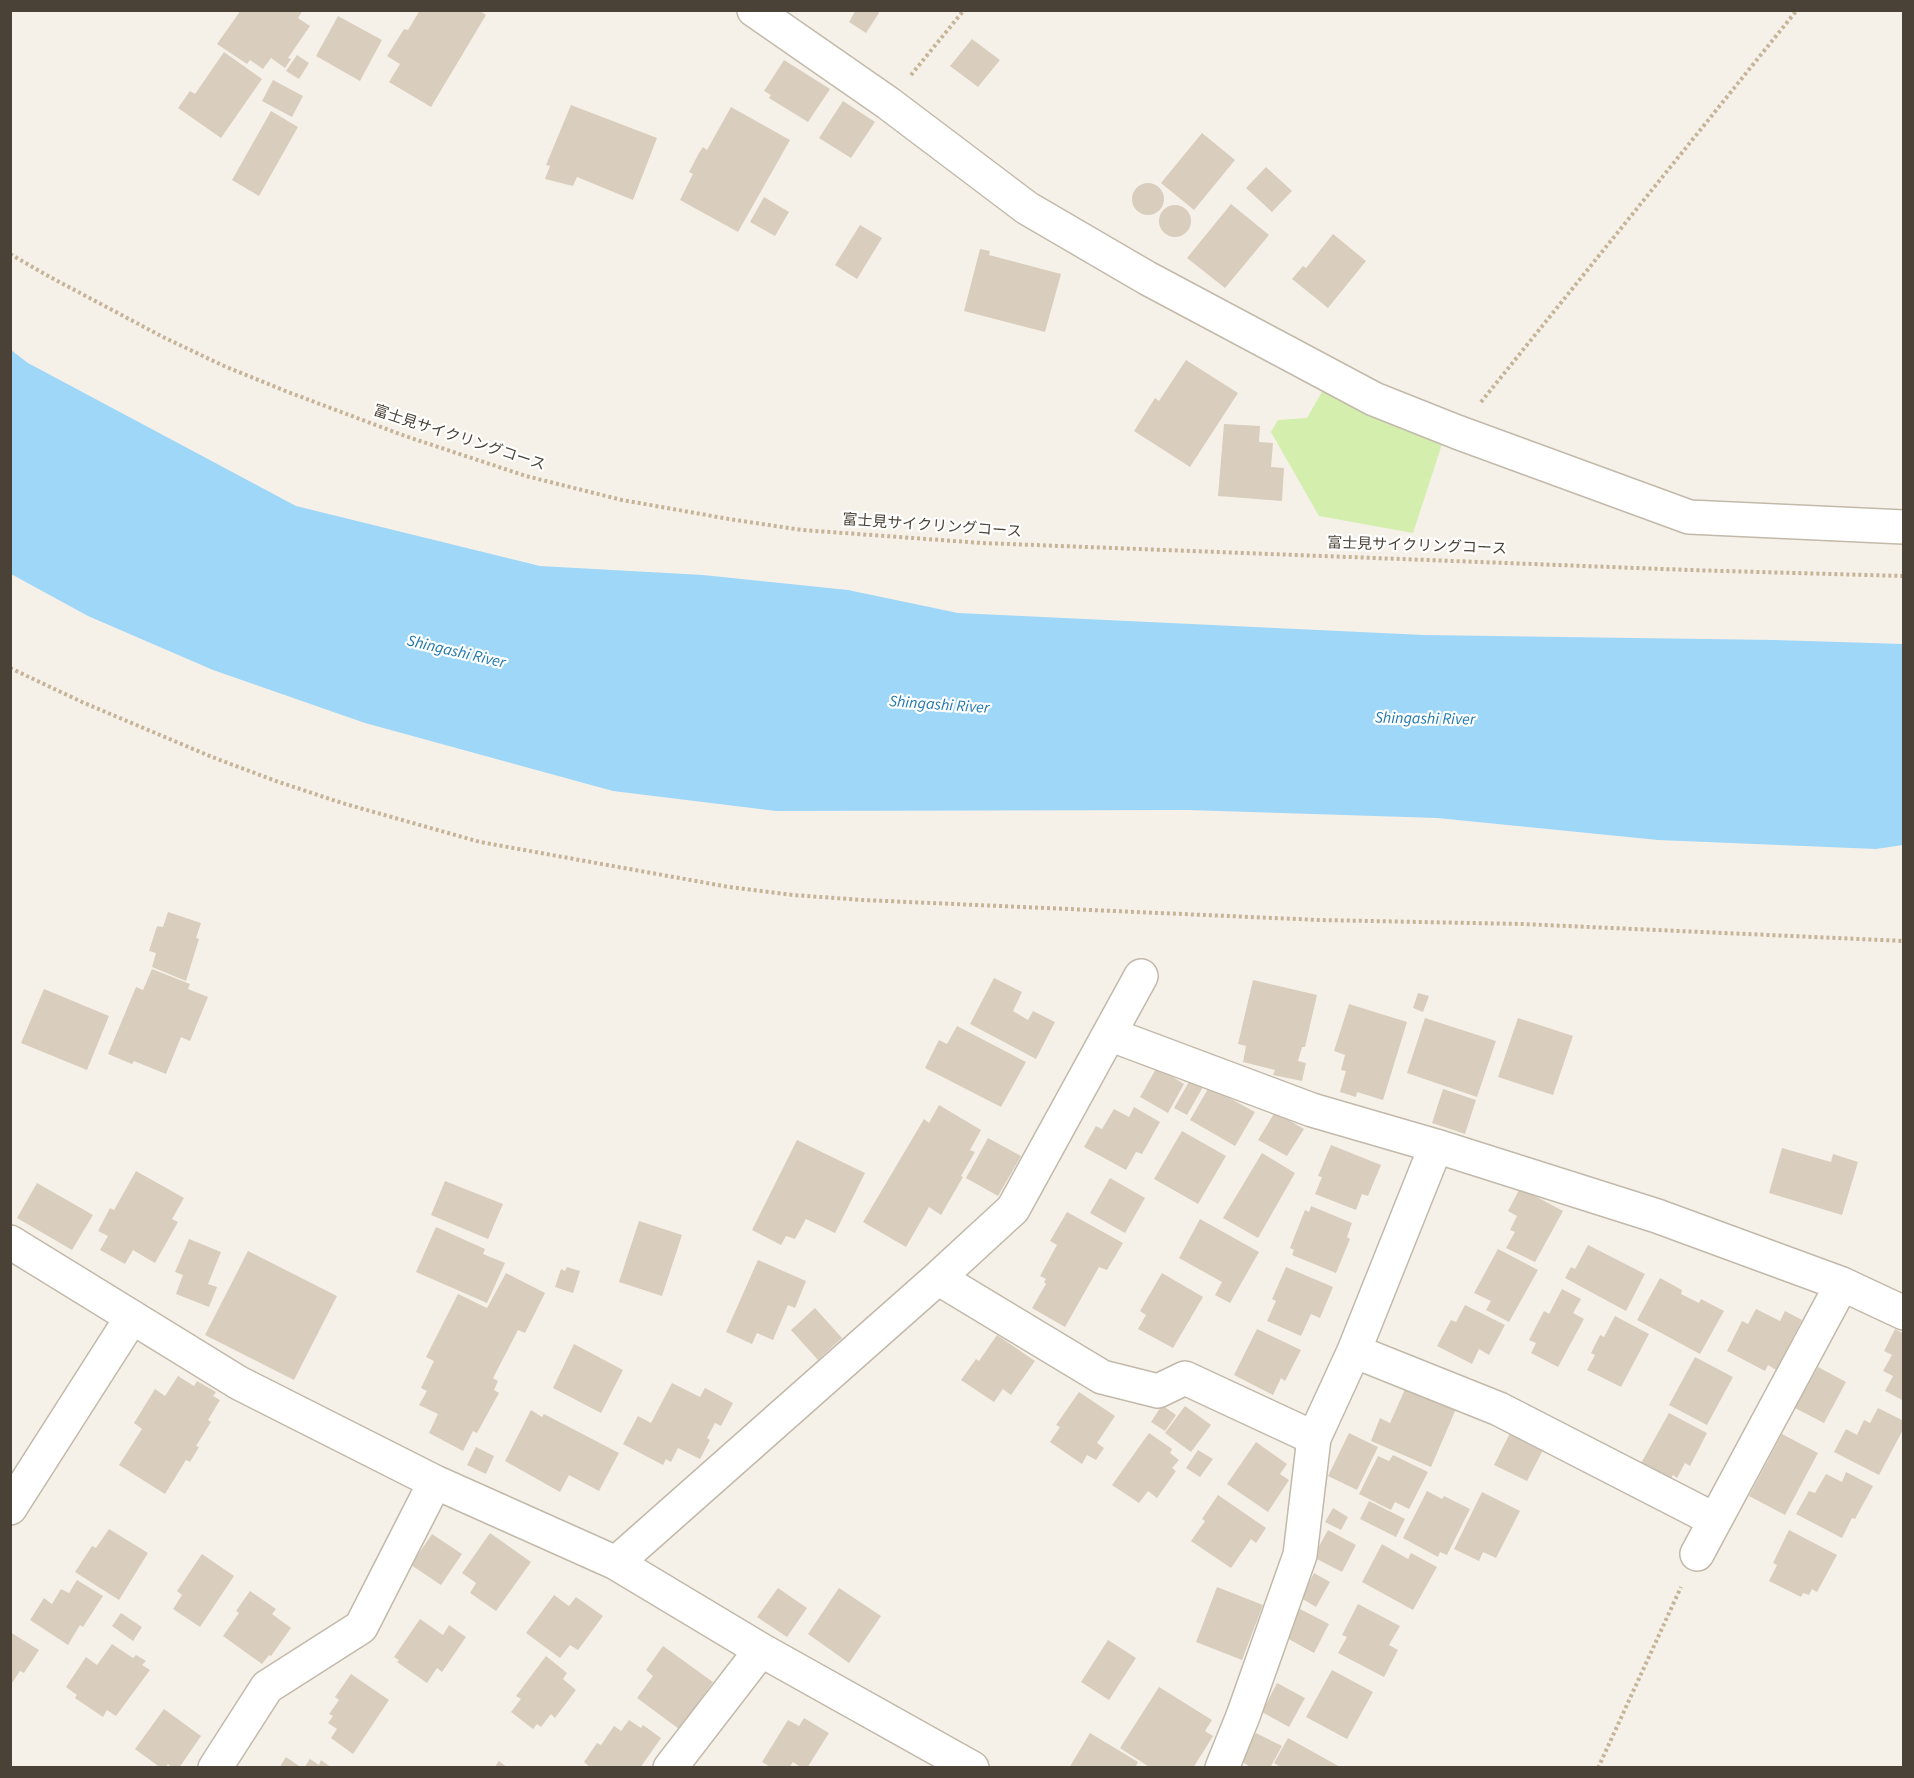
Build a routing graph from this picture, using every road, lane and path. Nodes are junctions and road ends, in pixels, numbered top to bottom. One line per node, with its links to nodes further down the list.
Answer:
1 (753, 10): 4 (street)
2 (964, 10): 4 (path)
3 (1797, 10): 6 (path)
4 (888, 103): 6 (street)
5 (10, 254): 8 (path, 富士見サイクリングコース)
6 (1457, 432): 7 (street)
7 (1904, 527)
8 (1904, 576)
9 (10, 668): 10 (path)
10 (1904, 941)
11 (1141, 976): 12 (street)
12 (1109, 1034): 13 (street); 15 (street)
13 (1436, 1146): 16 (street); 19 (street)
14 (10, 1242): 18 (street)
15 (938, 1278): 20 (street); 25 (street)
16 (1842, 1284): 17 (street); 23 (street)
17 (1904, 1313)
18 (132, 1317): 21 (street); 22 (street)
19 (1354, 1351): 20 (street); 23 (street)
20 (1314, 1438): 30 (street)
21 (435, 1482): 25 (street); 28 (street)
22 (10, 1508)
23 (1715, 1520): 24 (street)
24 (1697, 1554): 31 (path)
25 (616, 1563): 26 (street)
26 (761, 1650): 27 (street); 29 (street)
27 (961, 1765)
28 (215, 1767)
29 (670, 1767)
30 (1222, 1767)
31 (1598, 1767)

